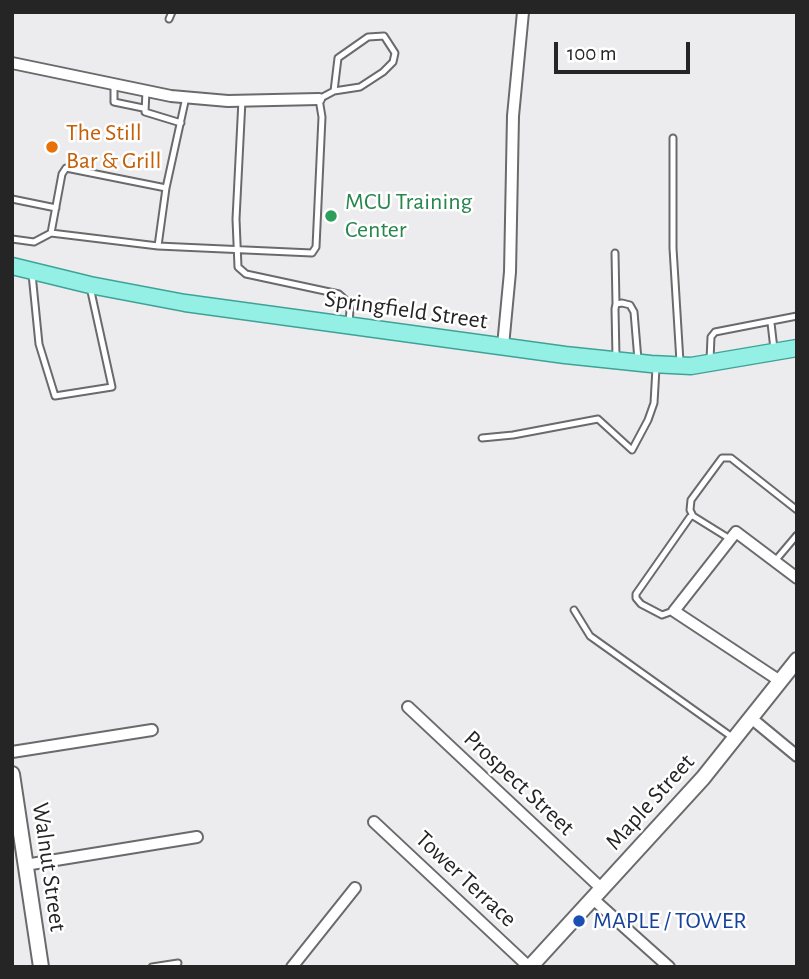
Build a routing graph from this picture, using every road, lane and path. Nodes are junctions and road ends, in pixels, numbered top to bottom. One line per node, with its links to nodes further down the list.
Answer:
1 (523, 12): 27 (street)
2 (12, 63): 3 (street)
3 (114, 85): 4 (street); 9 (lane)
4 (146, 91): 6 (street); 9 (lane)
5 (334, 91): 5 (lane); 7 (lane)
6 (186, 97): 8 (street); 10 (lane)
7 (319, 99): 8 (street); 18 (lane)
8 (242, 100): 18 (lane)
9 (143, 108): 10 (lane)
10 (181, 123): 12 (lane)
11 (673, 138): 34 (lane)
12 (166, 188): 14 (lane); 17 (lane)
13 (12, 199): 14 (lane)
14 (56, 208): 15 (lane)
15 (51, 233): 16 (lane); 17 (lane)
16 (12, 239)
17 (158, 246): 18 (lane)
18 (237, 251): 26 (lane)
19 (615, 253): 23 (lane)
20 (12, 266): 21 (main road, Springfield Street)
21 (31, 271): 22 (main road, Springfield Street); 22 (lane)
22 (90, 285): 26 (main road, Springfield Street)
23 (616, 304): 30 (lane); 31 (lane)
24 (797, 316): 25 (lane)
25 (771, 323): 29 (lane); 32 (lane)
26 (349, 325): 27 (main road, Springfield Street)
27 (503, 346): 30 (main road, Springfield Street)
28 (797, 348): 29 (main road, Springfield Street)
29 (774, 352): 32 (main road, Springfield Street)
30 (616, 360): 31 (main road, Springfield Street)
31 (638, 363): 33 (main road, Springfield Street)
32 (710, 364): 34 (main road, Springfield Street)
33 (656, 365): 34 (main road, Springfield Street); 35 (lane)
34 (680, 366)
35 (482, 438)
36 (797, 510): 37 (lane)
37 (693, 516): 38 (lane); 43 (lane)
38 (733, 535): 40 (street); 43 (street)
39 (797, 535): 40 (lane)
40 (775, 561): 41 (street)
41 (797, 578)
42 (574, 610): 49 (lane)
43 (674, 611): 45 (street)
44 (797, 660): 45 (main road, Maple Street)
45 (780, 681): 47 (main road, Maple Street)
46 (408, 707): 57 (street, Prospect Street)
47 (751, 718): 49 (main road, Maple Street); 51 (street)
48 (152, 730): 50 (street)
49 (735, 739): 57 (main road, Maple Street)
50 (12, 752)
51 (797, 756)
52 (12, 774): 55 (main road, Walnut Street)
53 (374, 822): 62 (street, Tower Terrace)
54 (197, 837): 55 (street)
55 (25, 865): 59 (main road, Walnut Street)
56 (355, 888): 61 (street)
57 (597, 894): 62 (main road, Maple Street); 63 (street, Prospect Street)
58 (178, 963): 60 (lane)
59 (41, 967)
60 (152, 967)
61 (292, 967)
62 (529, 967)
63 (669, 967)

